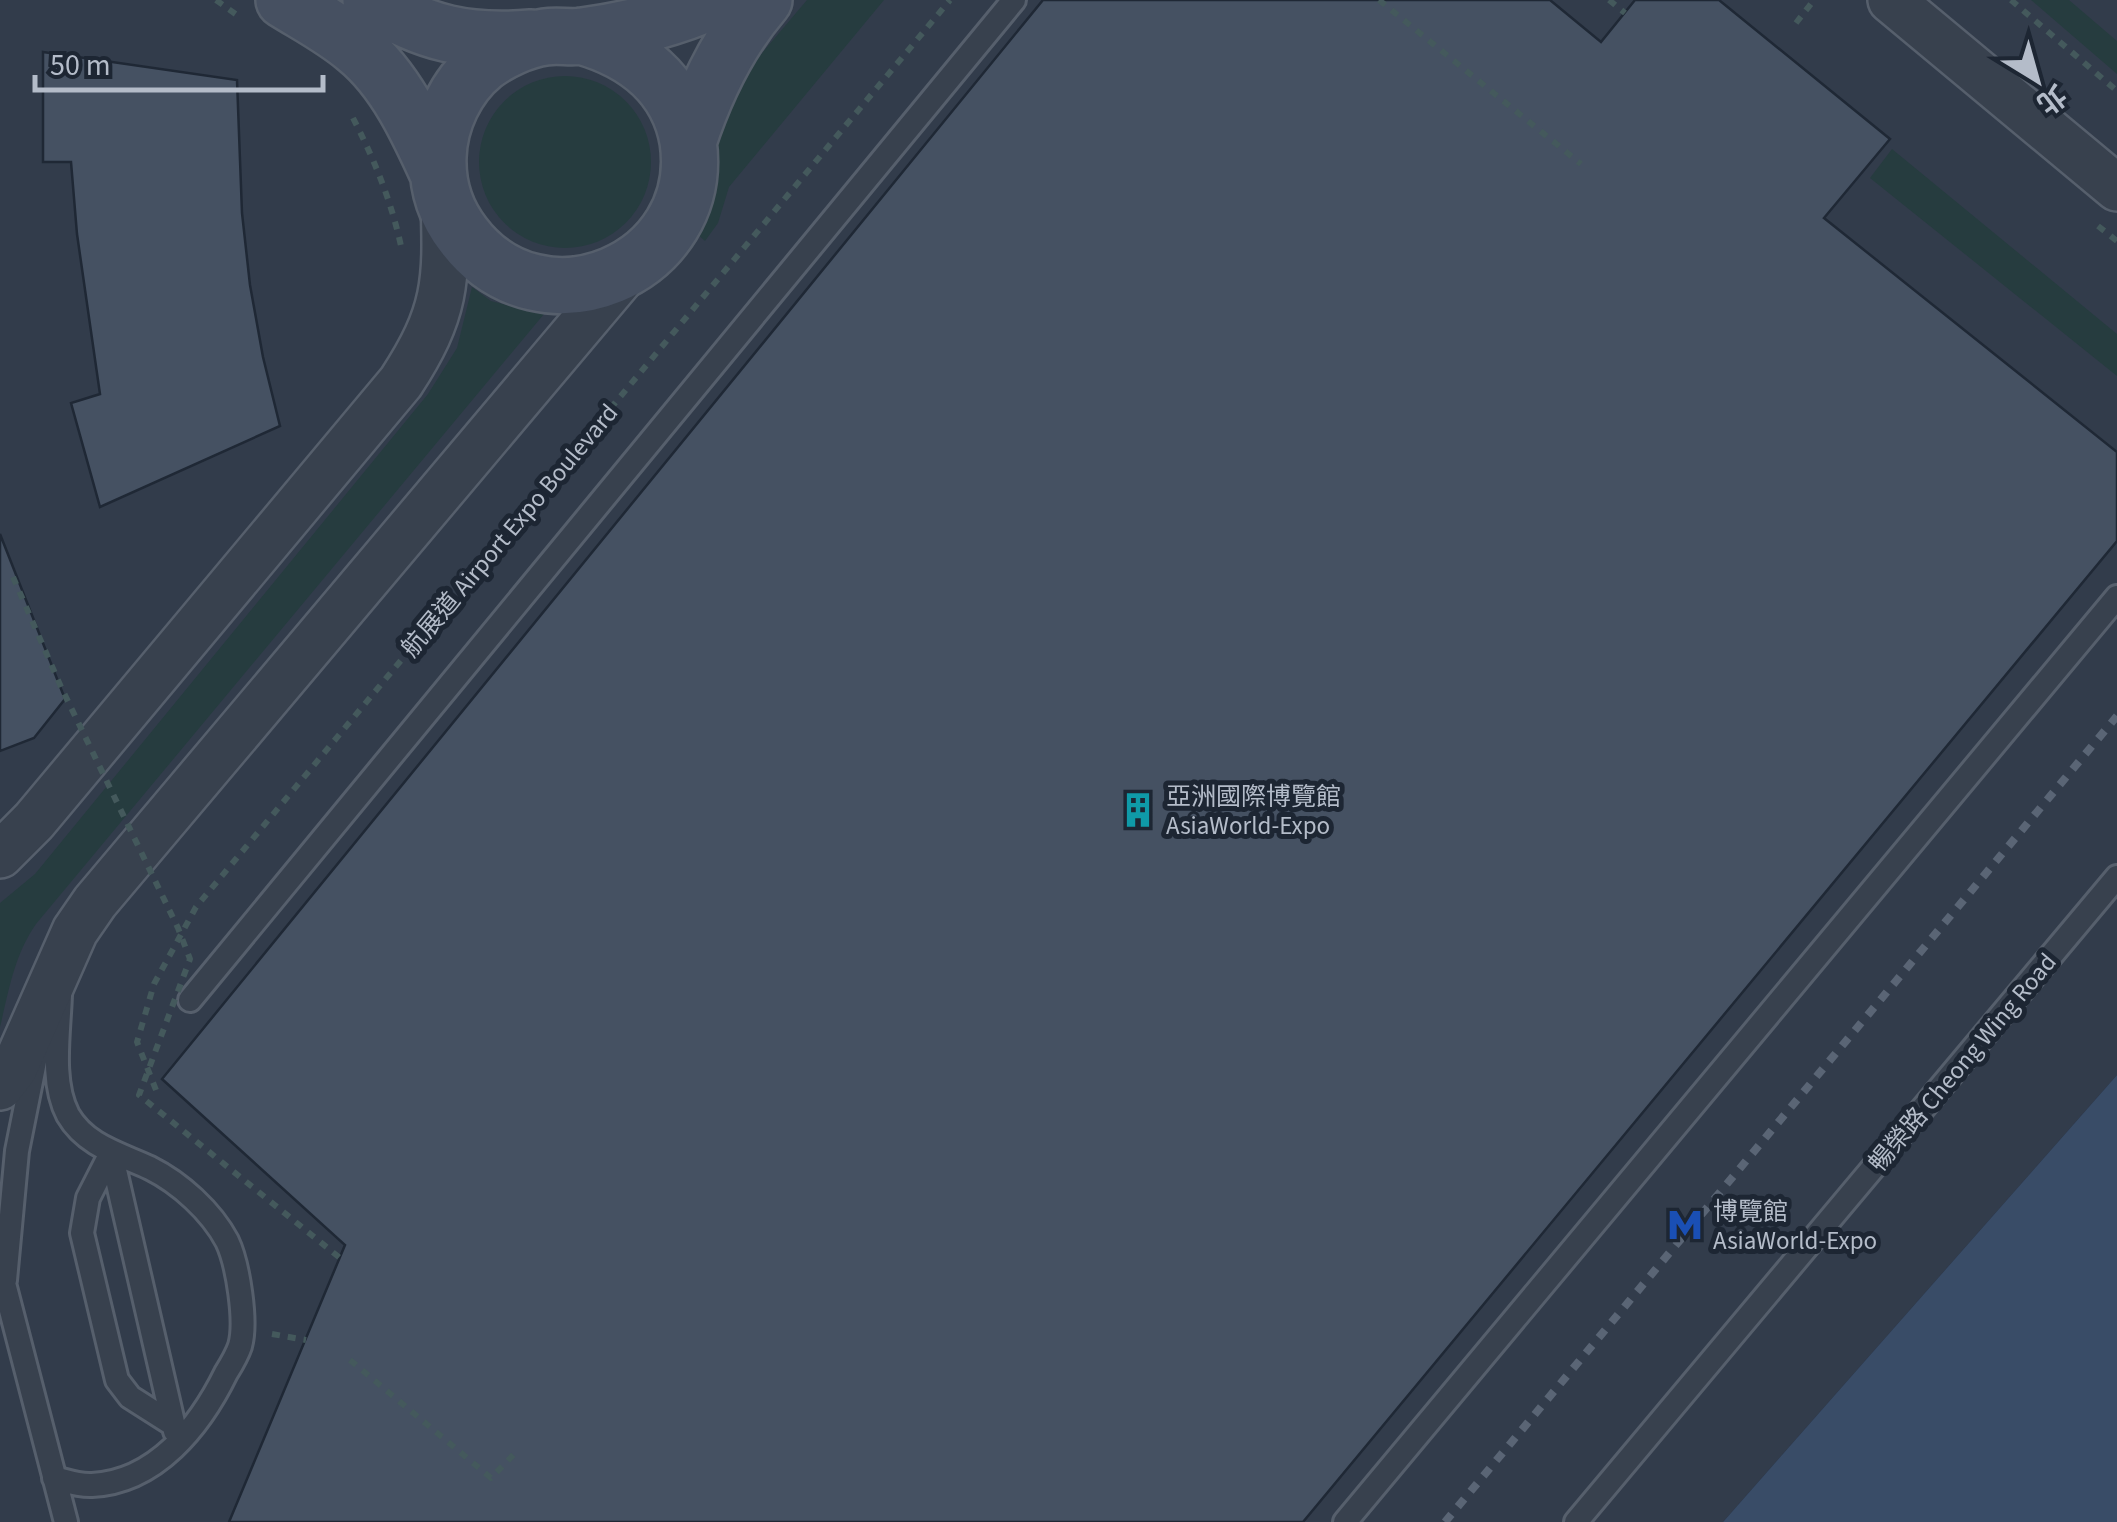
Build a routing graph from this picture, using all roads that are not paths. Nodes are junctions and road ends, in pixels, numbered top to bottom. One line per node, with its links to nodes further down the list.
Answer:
1 (371, 0): 7 (street)
2 (715, 0): 7 (street)
3 (764, 0): 8 (street)
4 (1014, 0): 16 (lane)
5 (1891, 0): 9 (street)
6 (264, 10): 10 (street)
7 (562, 37): 8 (street); 10 (street)
8 (688, 142): 11 (street)
9 (2117, 188)
10 (425, 197): 11 (street); 13 (street)
11 (631, 266): 15 (street)
12 (2117, 597): 23 (lane)
13 (0, 855)
14 (2117, 877): 24 (lane, 暢榮路 Cheong Wing Road)
15 (54, 976): 17 (street); 18 (lane); 19 (lane)
16 (190, 1000)
17 (0, 1087)
18 (111, 1153): 20 (lane); 20 (lane); 20 (lane)
19 (2, 1274): 21 (lane)
20 (176, 1435): 21 (lane)
21 (54, 1478): 22 (lane)
22 (66, 1522)
23 (1346, 1522)
24 (1576, 1522)

